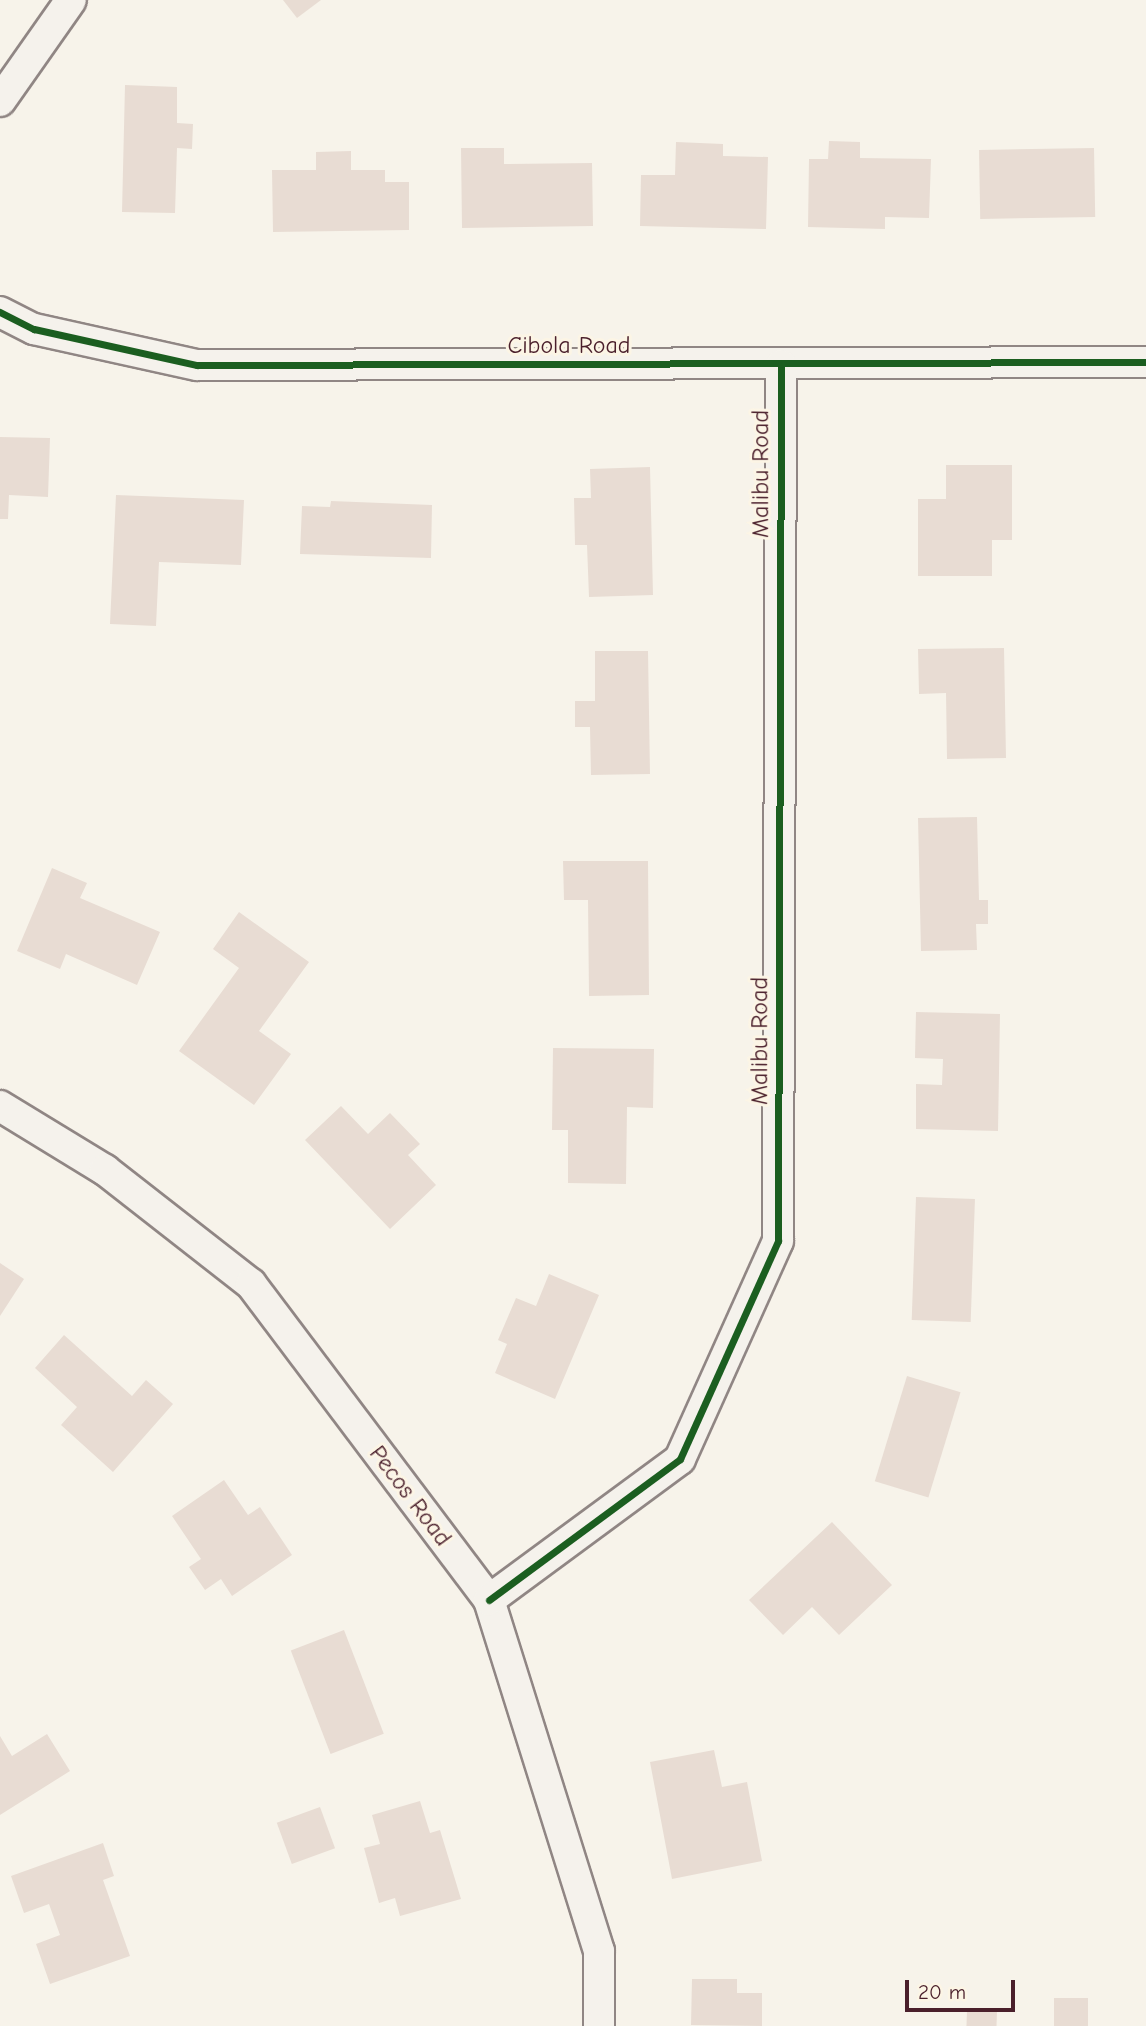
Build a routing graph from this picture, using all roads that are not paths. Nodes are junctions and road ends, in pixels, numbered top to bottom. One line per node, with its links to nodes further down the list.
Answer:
1 (71, 0): 2 (street)
2 (0, 101)
3 (0, 312): 5 (street, Cibola Road)
4 (1146, 362): 5 (street, Cibola Road)
5 (781, 365): 7 (street, Malibu Road)
6 (0, 1106): 7 (street, Pecos Road)
7 (489, 1600): 8 (street, Pecos Road)
8 (599, 2026)

